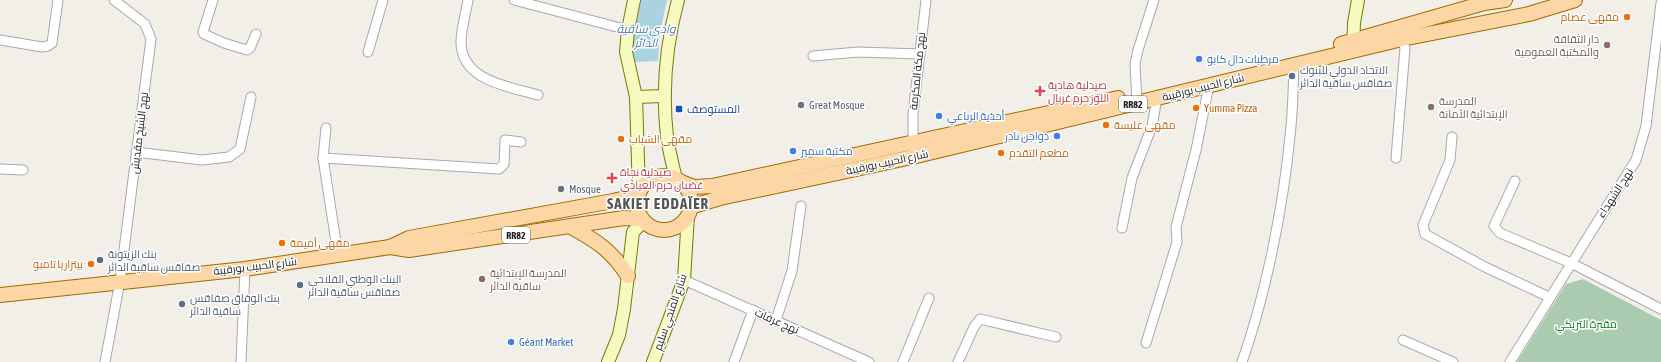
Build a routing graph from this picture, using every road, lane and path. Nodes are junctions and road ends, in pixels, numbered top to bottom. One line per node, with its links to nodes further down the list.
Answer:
1 (58, 0): 18 (street)
2 (114, 0): 35 (street, نهج الشيخ مقديش)
3 (213, 0): 16 (street)
4 (383, 0): 20 (street)
5 (468, 0): 25 (street)
6 (514, 0): 15 (street)
7 (634, 0): 15 (main road)
8 (678, 0): 26 (main road)
9 (926, 0): 21 (street, نهج مكة المكرمة)
10 (1154, 0): 29 (street)
11 (1358, 0): 19 (main road)
12 (1505, 0): 19 (main road, شارع الحبيب بورقيبة / RR82)
13 (1575, 0): 17 (main road, شارع الحبيب بورقيبة / RR82)
14 (1661, 3): 51 (street, نهج الشهداء)
15 (628, 30): 28 (main road)
16 (256, 34)
17 (1402, 39): 19 (main road, شارع الحبيب بورقيبة / RR82); 38 (street)
18 (0, 40)
19 (1353, 46): 23 (main road, شارع الحبيب بورقيبة / RR82); 29 (main road, شارع الحبيب بورقيبة / RR82)
20 (368, 52)
21 (920, 54): 22 (street); 34 (street, نهج مكة المكرمة)
22 (813, 56)
23 (1294, 66): 24 (main road, شارع الحبيب بورقيبة / RR82); 74 (street)
24 (1209, 85): 30 (main road, شارع الحبيب بورقيبة / RR82); 64 (street)
25 (538, 95)
26 (664, 96): 28 (main road); 41 (main road)
27 (251, 97): 35 (street)
28 (636, 97): 43 (main road)
29 (1137, 98): 30 (main road, شارع الحبيب بورقيبة / RR82); 34 (main road, شارع الحبيب بورقيبة / RR82); 36 (main road, شارع الحبيب بورقيبة / RR82)
30 (1157, 98): 48 (street)
31 (326, 128): 37 (street)
32 (1452, 137): 58 (street)
33 (521, 142): 37 (street)
34 (913, 142): 36 (street, نهج مكة المكرمة); 41 (main road, شارع الحبيب بورقيبة / RR82)
35 (136, 152): 55 (street, نهج الشيخ مقديش)
36 (912, 157): 45 (main road, شارع الحبيب بورقيبة / RR82)
37 (323, 158): 50 (street)
38 (1396, 158)
39 (0, 170): 40 (street)
40 (23, 170)
41 (678, 181): 43 (main road, شارع الحبيب بورقيبة / RR82); 45 (main road)
42 (1515, 181): 51 (street)
43 (639, 194): 46 (main road); 49 (main road, شارع الحبيب بورقيبة / RR82)
44 (801, 206): 61 (street)
45 (689, 211): 46 (main road, شارع الحبيب بورقيبة / RR82); 54 (main road, شارع المنجي سليم)
46 (643, 220): 47 (main road, شارع الحبيب بورقيبة / RR82); 53 (main road)
47 (571, 227): 49 (main road, شارع الحبيب بورقيبة / RR82); 53 (main road)
48 (1122, 228)
49 (390, 247): 50 (main road, شارع الحبيب بورقيبة / RR82)
50 (338, 255): 52 (main road, شارع الحبيب بورقيبة / RR82)
51 (1570, 263): 58 (street, نهج الشهداء); 59 (street)
52 (245, 269): 55 (main road, شارع الحبيب بورقيبة / RR82); 67 (street)
53 (628, 276): 68 (main road)
54 (684, 280): 60 (street, نهج عرفات); 69 (main road, شارع المنجي سليم)
55 (120, 281): 56 (main road, شارع الحبيب بورقيبة / RR82); 66 (street, نهج الشيخ مقديش)
56 (0, 294)
57 (929, 298): 72 (street)
58 (1549, 298): 76 (street, نهج الشهداء)
59 (1661, 309)
60 (753, 310): 61 (street, نهج عرفات); 70 (street)
61 (776, 320): 65 (street, نهج عرفات)
62 (1056, 337): 73 (street)
63 (1403, 340): 75 (street)
64 (1146, 343)
65 (850, 359): 71 (street, نهج عرفات)
66 (105, 362)
67 (241, 362)
68 (608, 362)
69 (653, 362)
70 (734, 362)
71 (869, 362)
72 (903, 362)
73 (958, 362)
74 (1242, 362)
75 (1453, 362)
76 (1510, 362)

